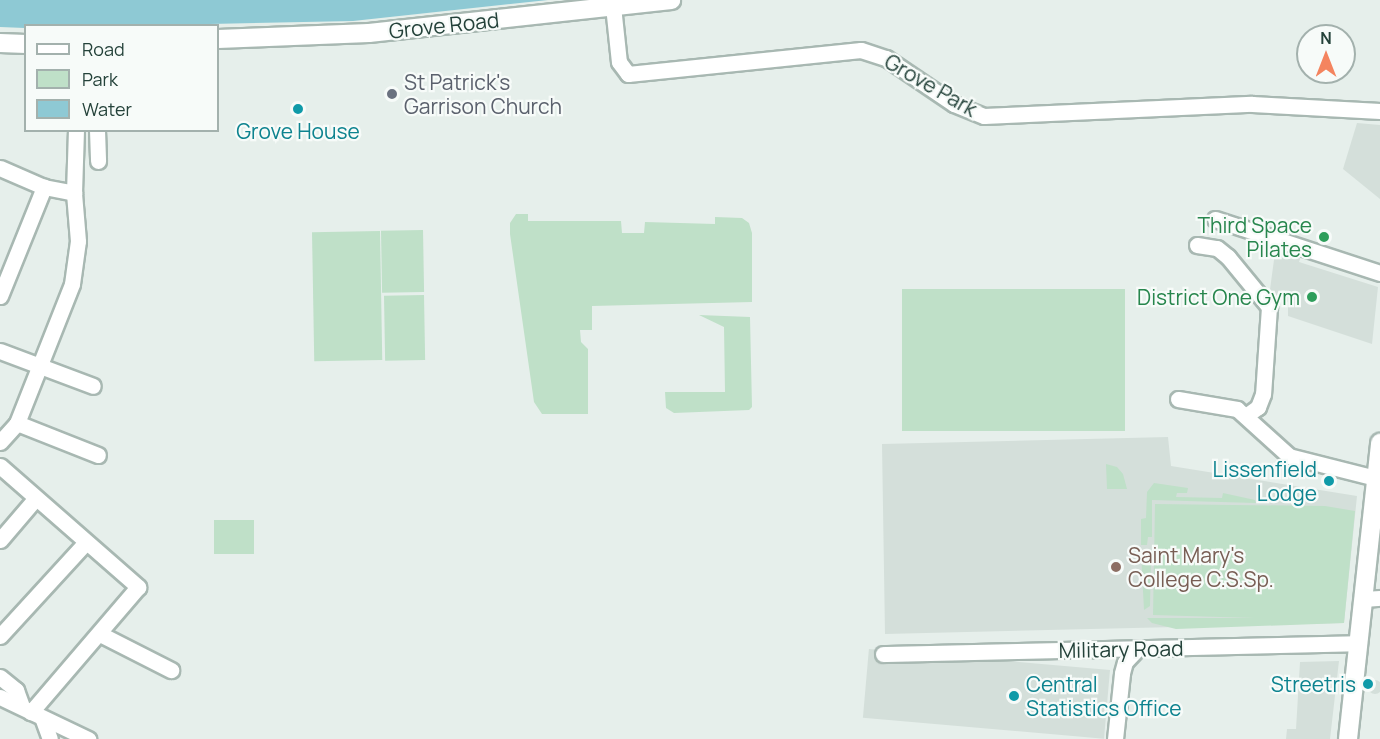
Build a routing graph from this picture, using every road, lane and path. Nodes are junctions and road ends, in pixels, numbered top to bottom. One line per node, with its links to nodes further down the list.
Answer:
1 (670, 0): 2 (main road, Grove Road)
2 (613, 6): 3 (main road, Grove Road); 6 (street, Grove Park)
3 (219, 39)
4 (0, 43): 5 (main road)
5 (24, 44)
6 (1380, 111)
7 (76, 132): 12 (street)
8 (97, 132): 9 (street)
9 (98, 161)
10 (0, 168): 11 (street)
11 (44, 187): 12 (street); 16 (street)
12 (74, 193): 18 (street)
13 (1215, 219): 15 (street)
14 (1197, 245): 21 (street)
15 (1380, 273)
16 (0, 296)
17 (0, 351): 18 (street)
18 (38, 365): 19 (street); 22 (street)
19 (93, 386)
20 (1178, 399): 21 (street)
21 (1247, 415): 27 (street)
22 (17, 423): 23 (street); 25 (street)
23 (0, 442)
24 (1380, 443): 27 (main road)
25 (98, 455)
26 (0, 466): 28 (street)
27 (1377, 478): 31 (main road)
28 (36, 498): 29 (street); 30 (street)
29 (0, 540)
30 (86, 542): 32 (street); 33 (street)
31 (1372, 598): 34 (main road)
32 (100, 634): 37 (street); 40 (street)
33 (0, 636)
34 (1359, 643): 35 (street, Military Road); 44 (main road)
35 (1136, 650): 36 (street, Military Road); 43 (street)
36 (883, 654)
37 (171, 669)
38 (0, 677): 40 (street)
39 (0, 697): 40 (street)
40 (32, 712): 41 (street); 42 (street)
41 (50, 739)
42 (88, 739)
43 (1115, 739)
44 (1348, 739)

